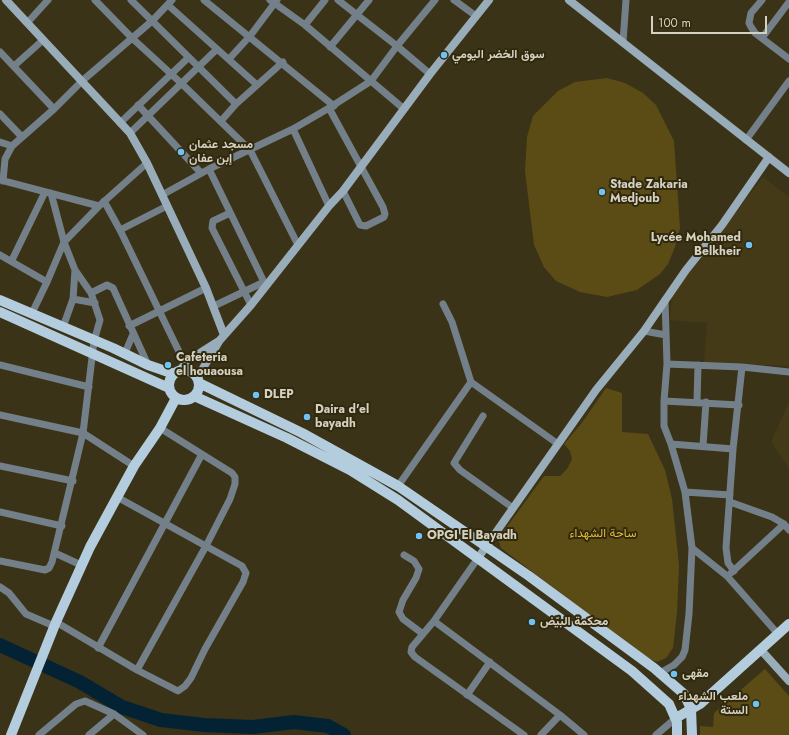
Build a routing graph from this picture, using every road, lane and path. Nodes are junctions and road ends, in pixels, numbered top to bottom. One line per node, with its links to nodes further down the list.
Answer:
1 (6, 0): 21 (street)
2 (48, 0): 21 (street)
3 (95, 0): 24 (street)
4 (131, 0): 20 (street)
5 (204, 0): 23 (street)
6 (325, 0): 22 (street)
7 (338, 0): 18 (street)
8 (369, 0): 18 (street)
9 (435, 0): 28 (street)
10 (454, 0): 19 (street)
11 (489, 0): 19 (street)
12 (569, 0): 27 (street)
13 (626, 0): 27 (street)
14 (762, 0): 25 (street)
15 (274, 1): 22 (street); 23 (street)
16 (170, 2): 20 (street); 30 (street)
17 (789, 2): 25 (street)
18 (358, 15): 28 (street); 29 (street)
19 (476, 16): 40 (street)
20 (152, 21): 24 (street); 34 (street)
21 (28, 22): 26 (street)
22 (305, 25): 29 (street)
23 (250, 36): 35 (street); 36 (street)
24 (132, 38): 39 (street); 41 (street)
25 (762, 38): 33 (street)
26 (43, 40): 37 (street); 41 (street)
27 (623, 42): 58 (street)
28 (397, 46): 40 (street); 43 (street)
29 (330, 47): 43 (street)
30 (217, 49): 35 (street); 38 (street)
31 (789, 49): 33 (street)
32 (0, 52): 37 (street)
33 (786, 57)
34 (188, 58): 38 (street); 39 (street)
35 (229, 59): 45 (street)
36 (283, 62): 45 (street); 48 (street)
37 (14, 66): 49 (street)
38 (199, 68): 44 (street); 46 (street)
39 (171, 74): 44 (street); 47 (street)
40 (430, 74): 50 (street)
41 (82, 81): 49 (street); 54 (street)
42 (789, 81): 58 (street)
43 (371, 82): 48 (street); 50 (street)
44 (182, 84): 52 (street); 53 (street)
45 (256, 84): 46 (street)
46 (236, 104): 53 (street)
47 (138, 105): 52 (street); 54 (street)
48 (332, 107): 55 (street); 64 (street)
49 (54, 109): 57 (street)
50 (404, 109): 64 (street)
51 (0, 114): 57 (street)
52 (148, 116): 56 (street); 66 (street)
53 (221, 121): 61 (street)
54 (120, 123): 56 (street)
55 (293, 129): 61 (street); 74 (street)
56 (130, 133): 63 (street)
57 (22, 137): 60 (street)
58 (746, 140): 62 (street)
59 (0, 142): 60 (street)
60 (12, 146): 68 (street)
61 (250, 150): 65 (street); 78 (street)
62 (769, 158): 67 (street); 89 (street)
63 (147, 163): 71 (street); 72 (street)
64 (362, 166): 69 (street); 69 (street)
65 (208, 168): 66 (street); 75 (street)
66 (201, 173): 71 (street)
67 (789, 173)
68 (2, 180): 70 (street)
69 (344, 191): 74 (street)
70 (48, 192): 72 (street); 77 (street); 80 (street)
71 (162, 195): 73 (street)
72 (101, 203): 76 (street); 77 (street)
73 (167, 206): 76 (street); 84 (street)
74 (329, 206): 78 (street)
75 (230, 213): 83 (street); 85 (street)
76 (120, 230): 95 (street)
77 (64, 242): 81 (street); 82 (street)
78 (298, 245): 83 (street)
79 (0, 254): 80 (street)
80 (12, 260): 82 (street)
81 (75, 270): 86 (street); 87 (street)
82 (47, 282): 96 (street)
83 (266, 284): 85 (street); 92 (street)
84 (206, 288): 93 (street); 95 (street)
85 (243, 292): 92 (street); 93 (street)
86 (91, 293): 90 (street); 97 (street)
87 (73, 299): 90 (street); 98 (street)
88 (0, 300): 96 (main road)
89 (665, 300): 99 (street); 101 (street)
90 (95, 303): 103 (street)
91 (443, 304): 114 (street)
92 (251, 305): 102 (street)
93 (214, 306): 102 (street)
94 (0, 312): 104 (main road)
95 (159, 312): 97 (street); 111 (street)
96 (32, 314): 98 (main road)
97 (129, 326): 100 (street)
98 (63, 327): 103 (main road)
99 (644, 331): 101 (street); 127 (street)
100 (133, 334): 105 (street); 107 (street)
101 (666, 335): 106 (street)
102 (222, 338): 111 (street); 113 (street)
103 (94, 340): 104 (street); 105 (main road)
104 (94, 353): 115 (street); 116 (main road)
105 (125, 353): 107 (main road)
106 (667, 364): 108 (street); 119 (street)
107 (148, 365): 111 (main road)
108 (698, 365): 110 (street); 120 (street)
109 (0, 366): 115 (street)
110 (742, 367): 112 (street); 122 (street)
111 (180, 369): 113 (main road); 116 (main road)
112 (789, 372)
113 (198, 380): 117 (main road); 135 (main road)
114 (471, 382): 127 (street); 135 (street)
115 (89, 387): 126 (street)
116 (169, 388): 118 (main road)
117 (194, 396): 118 (main road); 151 (main road)
118 (176, 398): 125 (main road)
119 (664, 401): 120 (street); 128 (street)
120 (697, 401): 121 (street)
121 (706, 402): 122 (street); 129 (street)
122 (739, 405): 130 (street)
123 (0, 415): 126 (street)
124 (483, 416): 140 (street)
125 (160, 428): 131 (street); 133 (main road)
126 (83, 433): 133 (street); 134 (street)
127 (558, 444): 140 (street)
128 (672, 444): 129 (street); 136 (street)
129 (703, 446): 130 (street)
130 (733, 449): 137 (street)
131 (202, 454): 142 (street); 146 (street)
132 (0, 466): 134 (street)
133 (134, 466): 138 (main road)
134 (73, 481): 144 (street)
135 (398, 486): 147 (main road)
136 (684, 492): 137 (street); 148 (street)
137 (730, 495): 139 (street)
138 (117, 496): 142 (street); 153 (main road)
139 (730, 502): 143 (street); 154 (street)
140 (513, 508): 147 (street)
141 (0, 512): 144 (street)
142 (165, 524): 146 (street); 164 (street)
143 (784, 524): 145 (street); 154 (street)
144 (62, 526): 149 (street)
145 (789, 530)
146 (206, 546): 167 (street); 167 (street)
147 (485, 547): 151 (street); 155 (main road)
148 (692, 548): 156 (street); 168 (street)
149 (55, 553): 152 (street); 153 (street)
150 (404, 555): 162 (street)
151 (478, 558): 158 (main road); 159 (street)
152 (0, 561)
153 (81, 565): 161 (main road)
154 (734, 571): 156 (street)
155 (529, 576): 158 (main road); 168 (main road)
156 (727, 576): 163 (street)
157 (0, 587): 161 (street)
158 (518, 588): 174 (main road)
159 (434, 621): 162 (street); 166 (street)
160 (789, 624): 163 (main road)
161 (54, 626): 164 (street); 175 (main road)
162 (423, 634): 170 (street)
163 (778, 634): 165 (main road)
164 (98, 648): 167 (street)
165 (761, 650): 169 (street); 171 (main road)
166 (490, 662): 170 (street); 173 (street)
167 (137, 670)
168 (660, 673): 171 (main road)
169 (789, 681)
170 (467, 694): 179 (street)
171 (692, 710): 174 (main road); 184 (main road)
172 (114, 714): 176 (street); 177 (street); 178 (street)
173 (560, 715): 180 (street); 181 (street)
174 (676, 718): 182 (street); 183 (main road)
175 (11, 735)
176 (39, 735)
177 (89, 735)
178 (143, 735)
179 (524, 735)
180 (541, 735)
181 (584, 735)
182 (656, 735)
183 (677, 735)
184 (692, 735)

